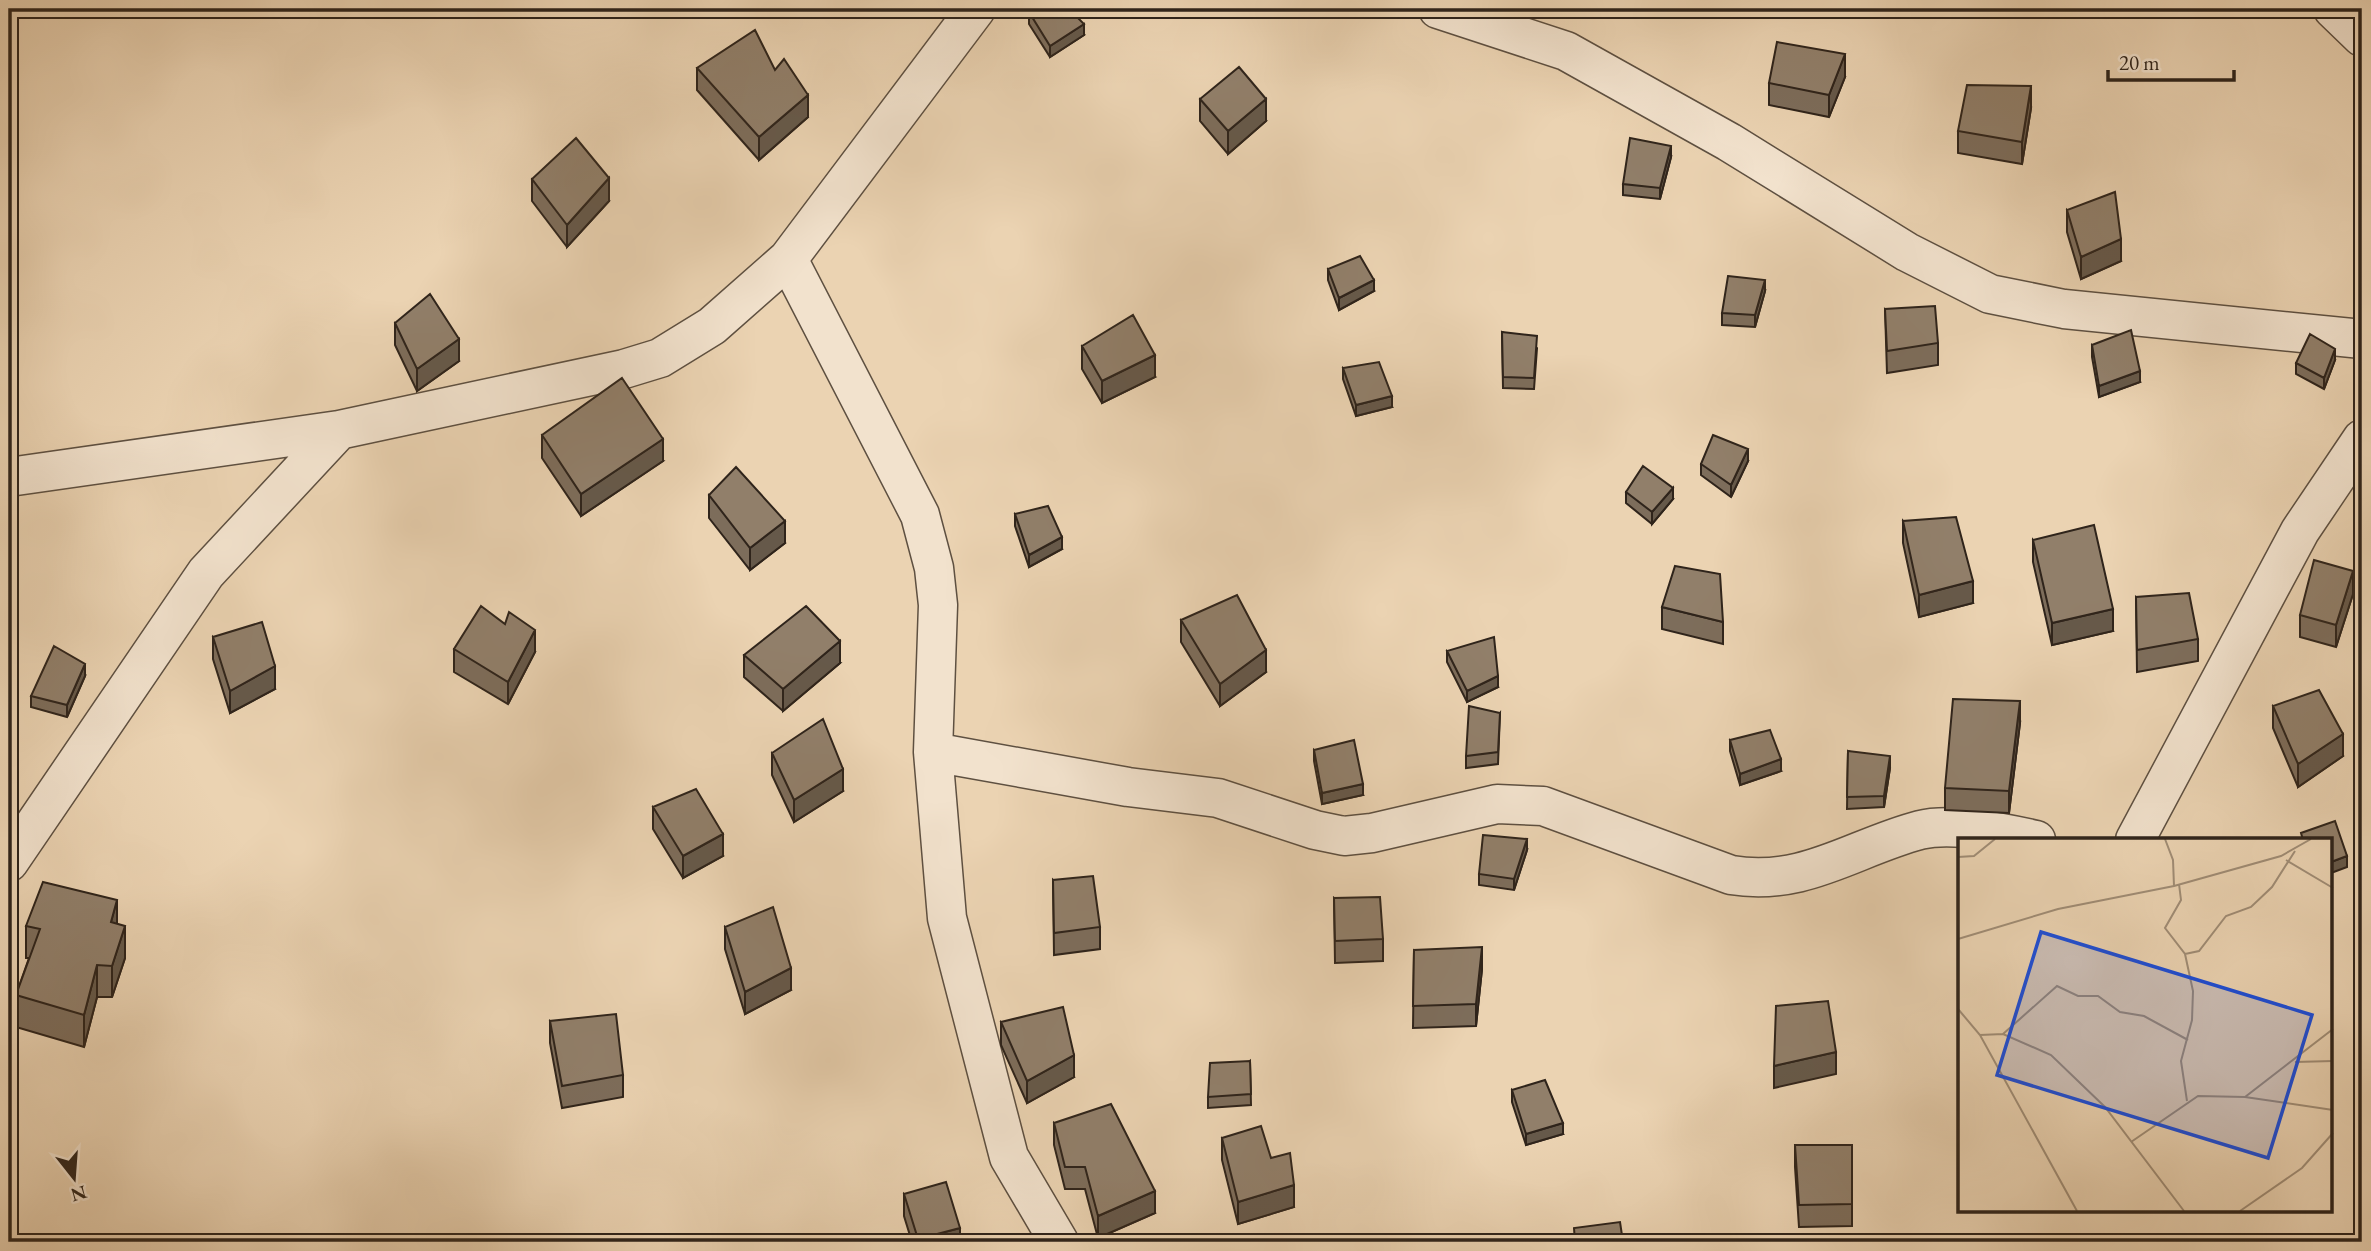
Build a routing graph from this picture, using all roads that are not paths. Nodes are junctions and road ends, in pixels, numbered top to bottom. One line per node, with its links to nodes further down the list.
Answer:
1 (976, 9): 5 (street)
2 (1438, 9): 6 (street)
3 (2333, 9): 4 (street)
4 (2362, 37)
5 (788, 259): 7 (street); 10 (street)
6 (2362, 339)
7 (340, 430): 9 (street); 13 (street)
8 (2362, 439): 12 (street)
9 (9, 477)
10 (933, 752): 11 (street); 14 (street)
11 (2028, 838)
12 (2136, 838)
13 (14, 846)
14 (1059, 1242)

